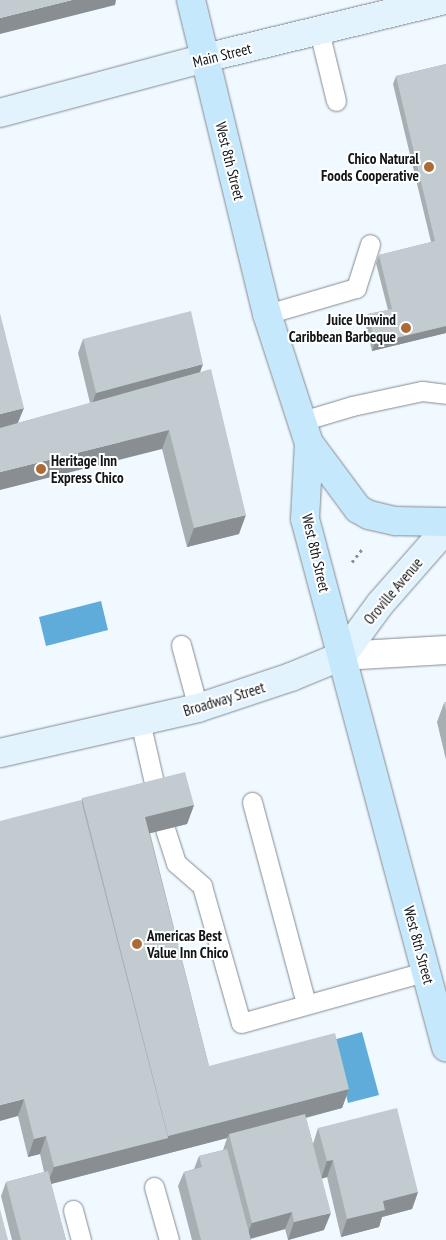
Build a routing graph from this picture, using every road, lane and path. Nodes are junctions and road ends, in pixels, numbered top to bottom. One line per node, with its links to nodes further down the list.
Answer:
1 (191, 0): 4 (main road, West 8th Street)
2 (445, 0): 3 (main road, Main Street)
3 (319, 31): 4 (main road, Main Street); 5 (lane)
4 (205, 58): 6 (main road, Main Street); 8 (main road, West 8th Street)
5 (336, 101)
6 (0, 113)
7 (370, 244): 8 (lane)
8 (267, 314): 10 (main road, West 8th Street)
9 (446, 394): 10 (lane)
10 (306, 432): 11 (main road); 17 (main road, West 8th Street)
11 (446, 522)
12 (446, 529): 17 (main road, Oroville Avenue)
13 (366, 544): 14 (path)
14 (345, 567)
15 (181, 645): 18 (lane)
16 (446, 650): 17 (street, Broadway Street)
17 (342, 656): 18 (main road, Broadway Street); 24 (main road, West 8th Street)
18 (198, 708): 19 (main road, Broadway Street)
19 (140, 721): 20 (main road, Broadway Street); 21 (lane)
20 (0, 753)
21 (157, 796)
22 (252, 802): 25 (lane)
23 (165, 829): 25 (lane)
24 (427, 971): 25 (lane); 26 (main road, West 8th Street)
25 (306, 1004)
26 (446, 1047)
27 (154, 1187): 30 (lane)
28 (73, 1210): 29 (lane)
29 (81, 1240)
30 (169, 1240)

